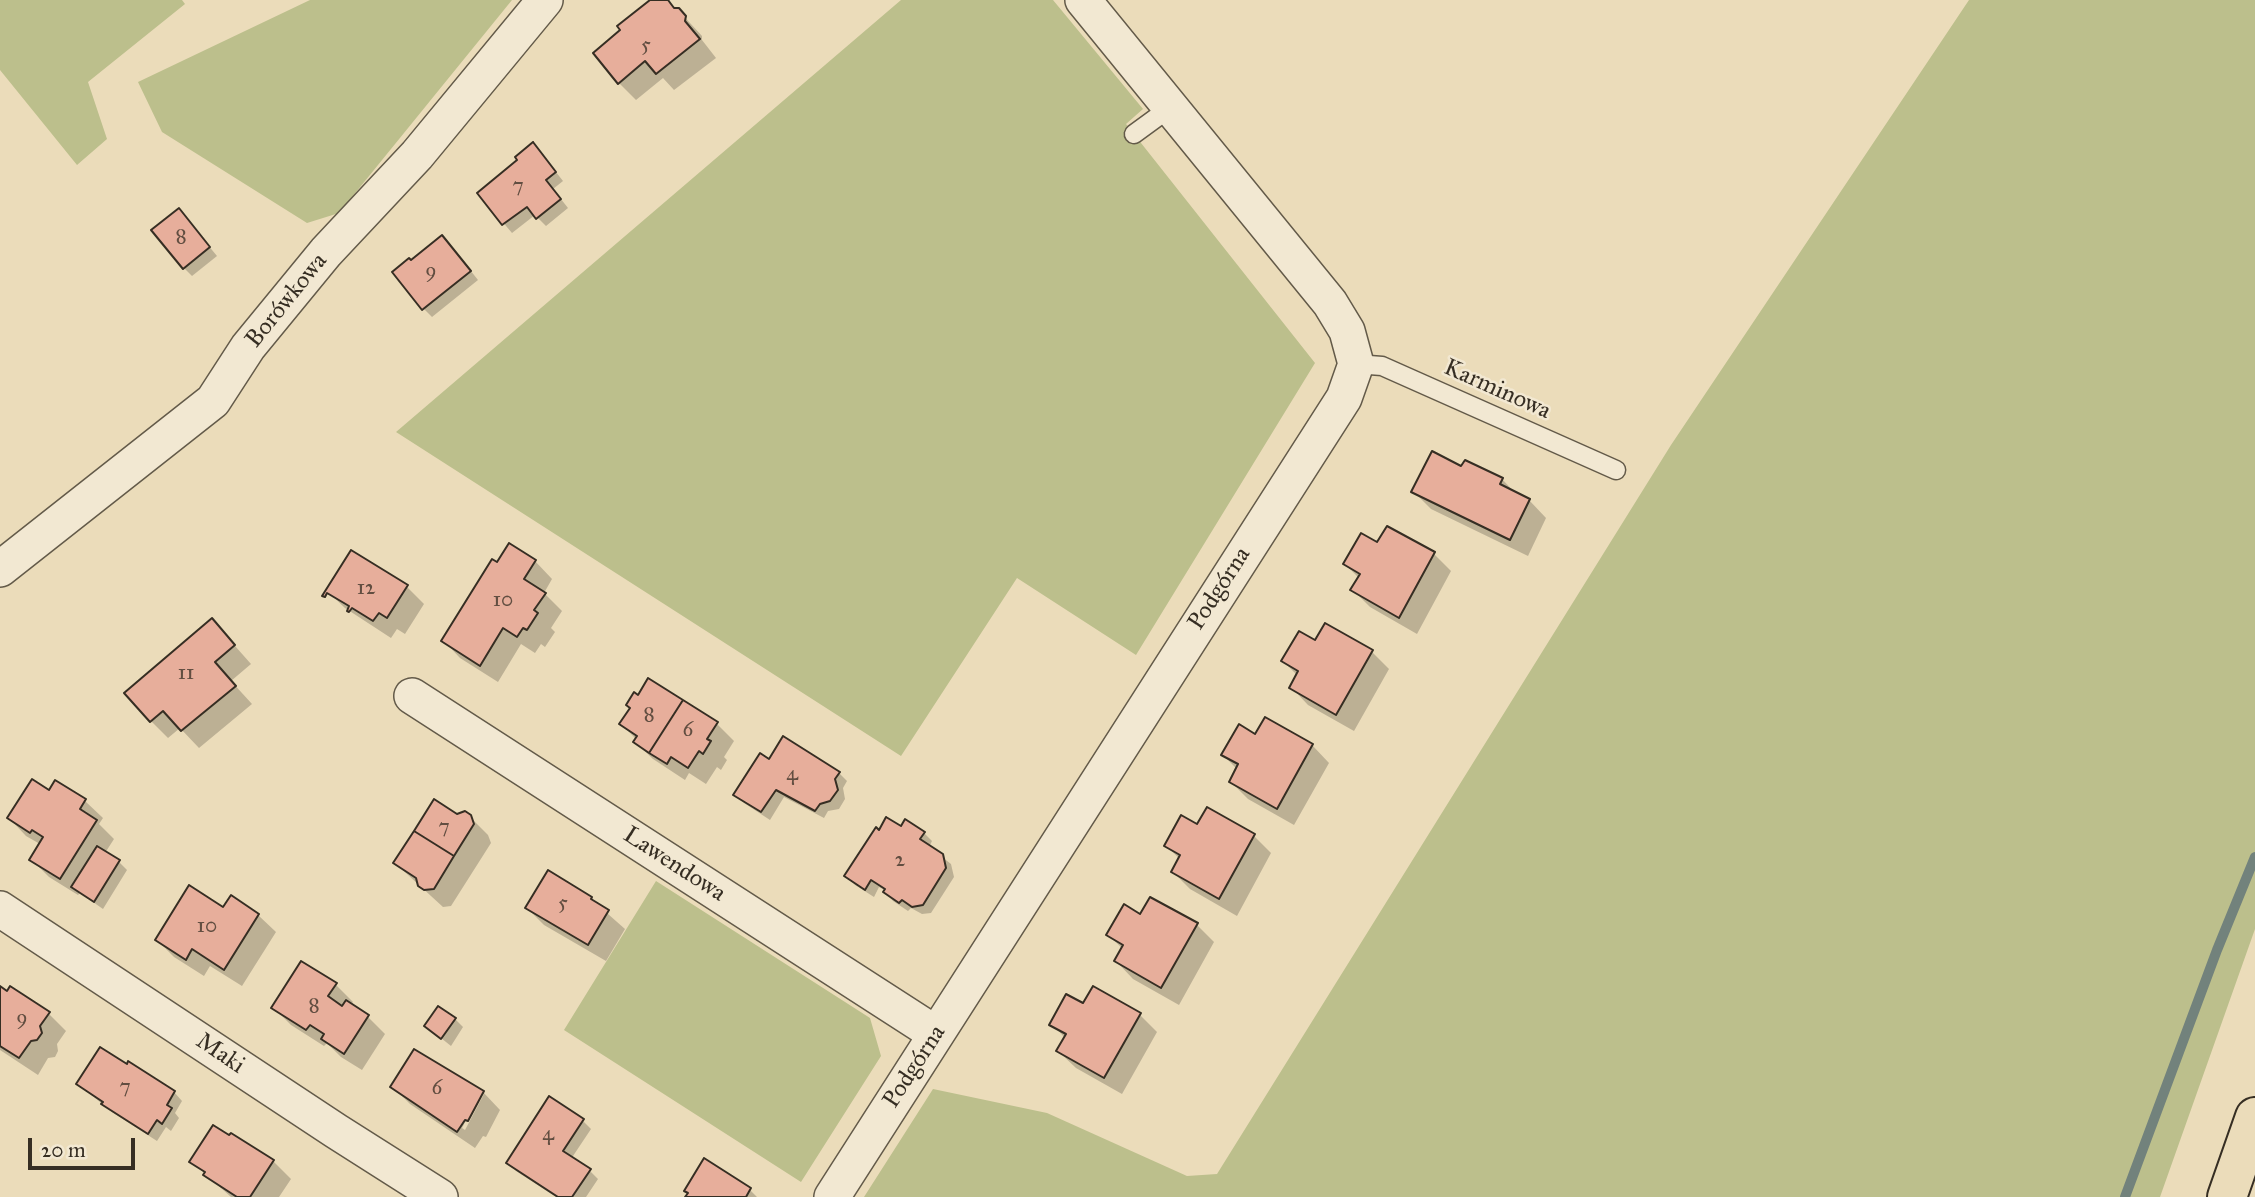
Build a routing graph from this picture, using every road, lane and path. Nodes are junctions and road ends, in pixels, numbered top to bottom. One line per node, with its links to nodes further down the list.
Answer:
1 (545, 0): 7 (street, Borówkowa)
2 (1083, 0): 3 (street)
3 (1171, 107): 4 (lane); 5 (street)
4 (1134, 134)
5 (1356, 365): 6 (lane, Karminowa); 10 (street, Podgórna)
6 (1616, 470)
7 (0, 569)
8 (412, 696): 10 (street, Lawendowa)
9 (0, 909): 12 (street, Maki)
10 (936, 1034): 13 (street, Podgórna)
11 (2255, 1117): 14 (highway)
12 (440, 1197)
13 (832, 1197)
14 (2227, 1197)

